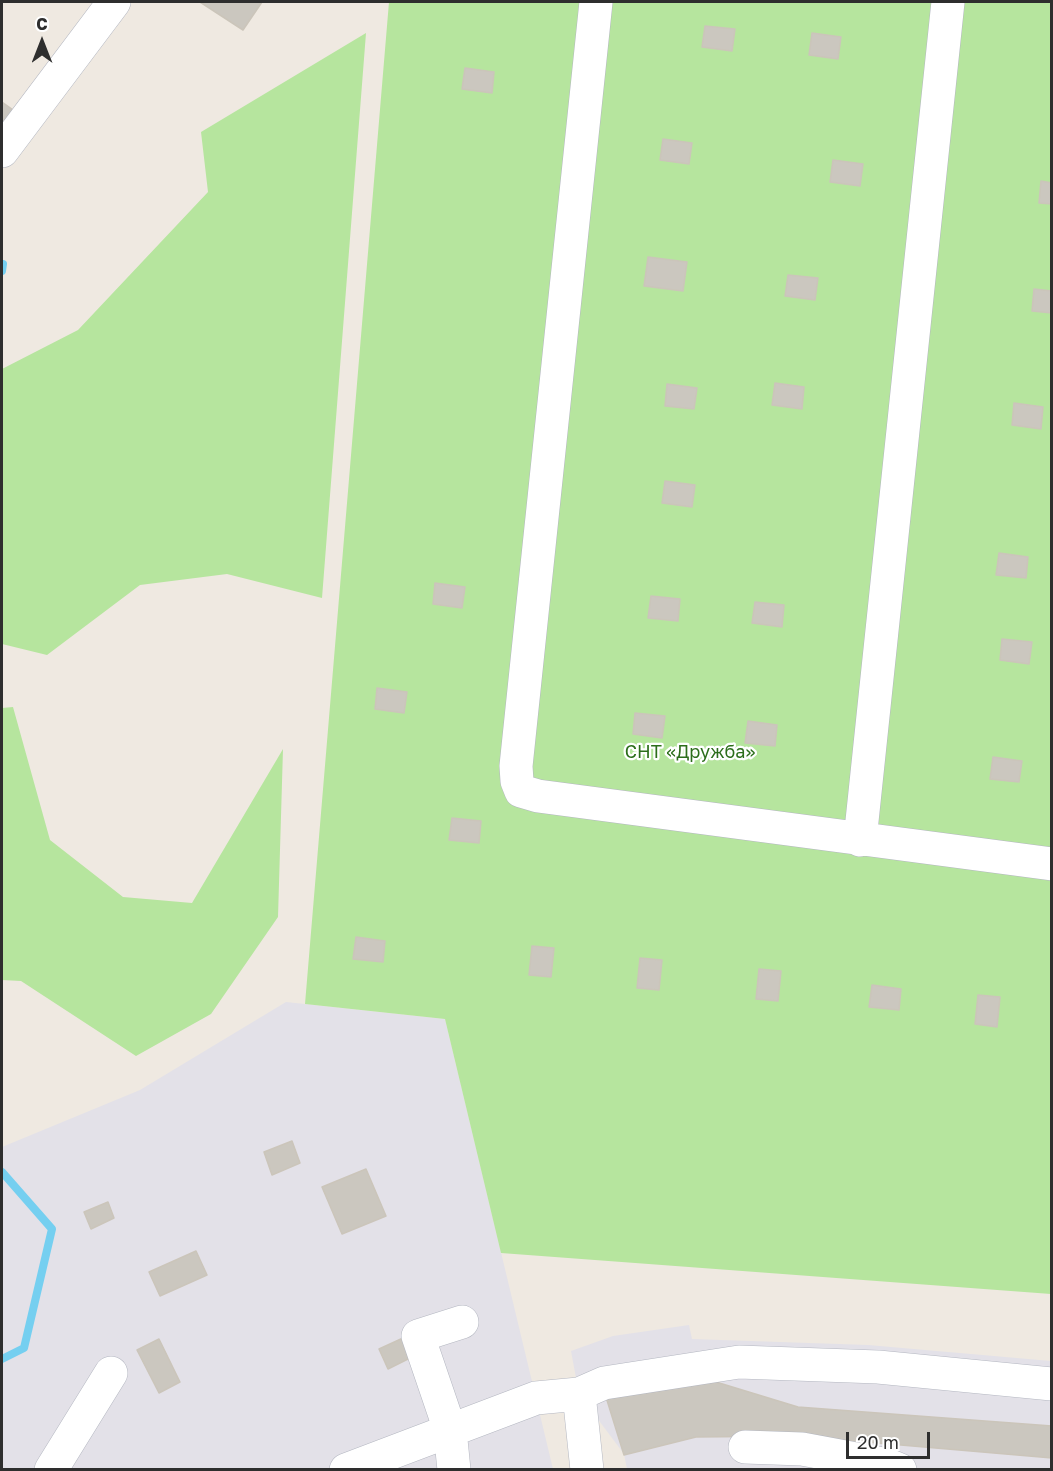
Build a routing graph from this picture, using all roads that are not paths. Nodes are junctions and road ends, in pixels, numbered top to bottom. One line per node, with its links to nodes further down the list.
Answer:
1 (114, 2): 4 (street)
2 (596, 2): 5 (street)
3 (948, 2): 5 (street)
4 (2, 151)
5 (860, 840): 6 (street)
6 (1052, 864)
7 (462, 1323): 11 (street)
8 (111, 1373): 13 (street)
9 (1052, 1384): 10 (street)
10 (579, 1394): 11 (street); 16 (street)
11 (450, 1430): 14 (street); 15 (street)
12 (745, 1447): 17 (street)
13 (51, 1470)
14 (346, 1470)
15 (454, 1470)
16 (587, 1470)
17 (900, 1470)

